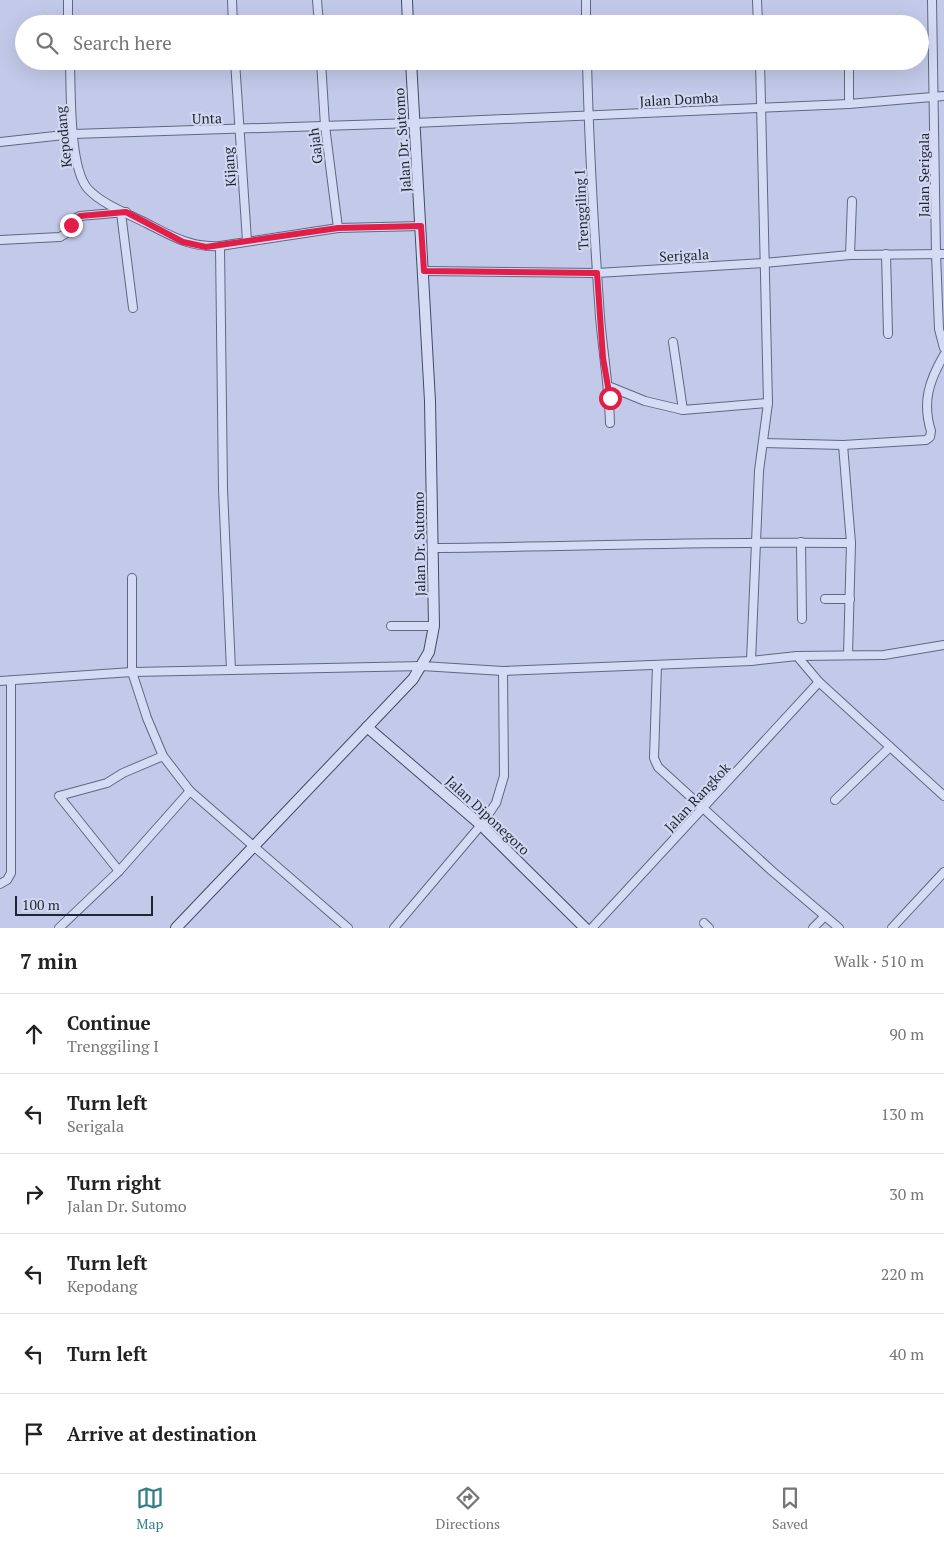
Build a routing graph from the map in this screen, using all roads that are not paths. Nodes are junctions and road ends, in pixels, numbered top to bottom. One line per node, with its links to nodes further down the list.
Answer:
1 (68, 0): 8 (street)
2 (232, 0): 9 (street)
3 (317, 0): 10 (street)
4 (407, 0): 11 (street)
5 (586, 0): 12 (street)
6 (757, 0): 13 (street)
7 (932, 0): 22 (street, Jalan Serigala)
8 (68, 15)
9 (233, 15)
10 (318, 15)
11 (408, 15)
12 (586, 15)
13 (758, 15)
14 (70, 70): 29 (street, Kepodang)
15 (236, 70): 28 (street, Kijang)
16 (322, 70): 27 (street, Gajah)
17 (411, 70): 26 (street, Jalan Dr. Sutomo)
18 (587, 70): 25 (street, Trenggiling I)
19 (760, 70): 24 (street)
20 (848, 70): 23 (street)
21 (944, 96): 22 (street, Jalan Domba)
22 (935, 97): 23 (street, Jalan Domba); 39 (street, Jalan Serigala)
23 (849, 104): 24 (street, Jalan Domba)
24 (761, 108): 25 (street, Jalan Domba); 41 (street)
25 (588, 116): 26 (street, Jalan Domba); 43 (street, Trenggiling I)
26 (414, 123): 27 (street, Unta); 33 (street, Jalan Dr. Sutomo)
27 (325, 126): 28 (street, Unta); 34 (street, Gajah)
28 (239, 130): 29 (street, Unta); 36 (street, Kijang)
29 (73, 134): 30 (street, Unta); 32 (street, Kepodang)
30 (0, 142)
31 (852, 201): 40 (street)
32 (124, 213): 35 (street); 37 (street, Kepodang); 44 (street)
33 (421, 226): 34 (street, Kepodang); 42 (street, Jalan Dr. Sutomo)
34 (338, 228): 36 (street, Kepodang)
35 (0, 240)
36 (247, 241): 37 (street, Kepodang)
37 (220, 246): 71 (street)
38 (886, 254): 39 (street, Serigala); 40 (street, Serigala); 45 (street)
39 (940, 254): 47 (street, Jalan Serigala)
40 (850, 255): 41 (street, Serigala)
41 (764, 263): 43 (street, Serigala); 50 (street)
42 (424, 271): 43 (street, Serigala); 58 (street, Jalan Dr. Sutomo)
43 (597, 273): 49 (street, Trenggiling I)
44 (133, 308)
45 (888, 334)
46 (673, 342): 51 (street)
47 (944, 348)
48 (944, 355): 54 (street)
49 (608, 386): 51 (street); 52 (street, Trenggiling I)
50 (768, 403): 51 (street); 53 (street)
51 (683, 410)
52 (610, 423)
53 (763, 442): 54 (street); 55 (street)
54 (843, 445): 57 (street)
55 (756, 542): 56 (street); 58 (street); 68 (street)
56 (800, 542): 57 (street); 62 (street)
57 (851, 542): 61 (street)
58 (433, 548): 64 (street, Jalan Dr. Sutomo)
59 (132, 578): 73 (street)
60 (825, 599): 61 (street)
61 (850, 599): 67 (street)
62 (802, 620)
63 (392, 626): 64 (street)
64 (434, 626): 69 (street, Jalan Dr. Sutomo)
65 (944, 645): 67 (street)
66 (798, 656): 67 (street); 68 (street); 76 (street)
67 (848, 656)
68 (751, 661): 70 (street)
69 (422, 666): 71 (street); 72 (street); 77 (street, Jalan Dr. Sutomo)
70 (657, 666): 72 (street); 83 (street)
71 (231, 670): 73 (street)
72 (503, 671): 84 (street)
73 (132, 672): 75 (street); 79 (street)
74 (0, 681): 75 (street)
75 (11, 681): 88 (street)
76 (819, 682): 78 (street); 83 (street, Jalan Rangkok)
77 (367, 727): 84 (street, Jalan Diponegoro); 85 (street, Jalan Dr. Sutomo)
78 (890, 747): 81 (street); 82 (street)
79 (164, 756): 80 (street); 86 (street)
80 (190, 791): 85 (street); 86 (street)
81 (944, 796)
82 (835, 800)
83 (704, 809): 89 (street); 95 (street, Jalan Rangkok)
84 (481, 825): 93 (street); 94 (street, Jalan Diponegoro)
85 (254, 845): 91 (street, Jalan Dr. Sutomo); 92 (street)
86 (119, 872): 90 (street)
87 (944, 872): 98 (street)
88 (0, 884)
89 (825, 916): 96 (street); 97 (street)
90 (59, 928)
91 (176, 928)
92 (348, 928)
93 (394, 928)
94 (585, 928)
95 (592, 928)
96 (813, 928)
97 (839, 928)
98 (892, 928)

